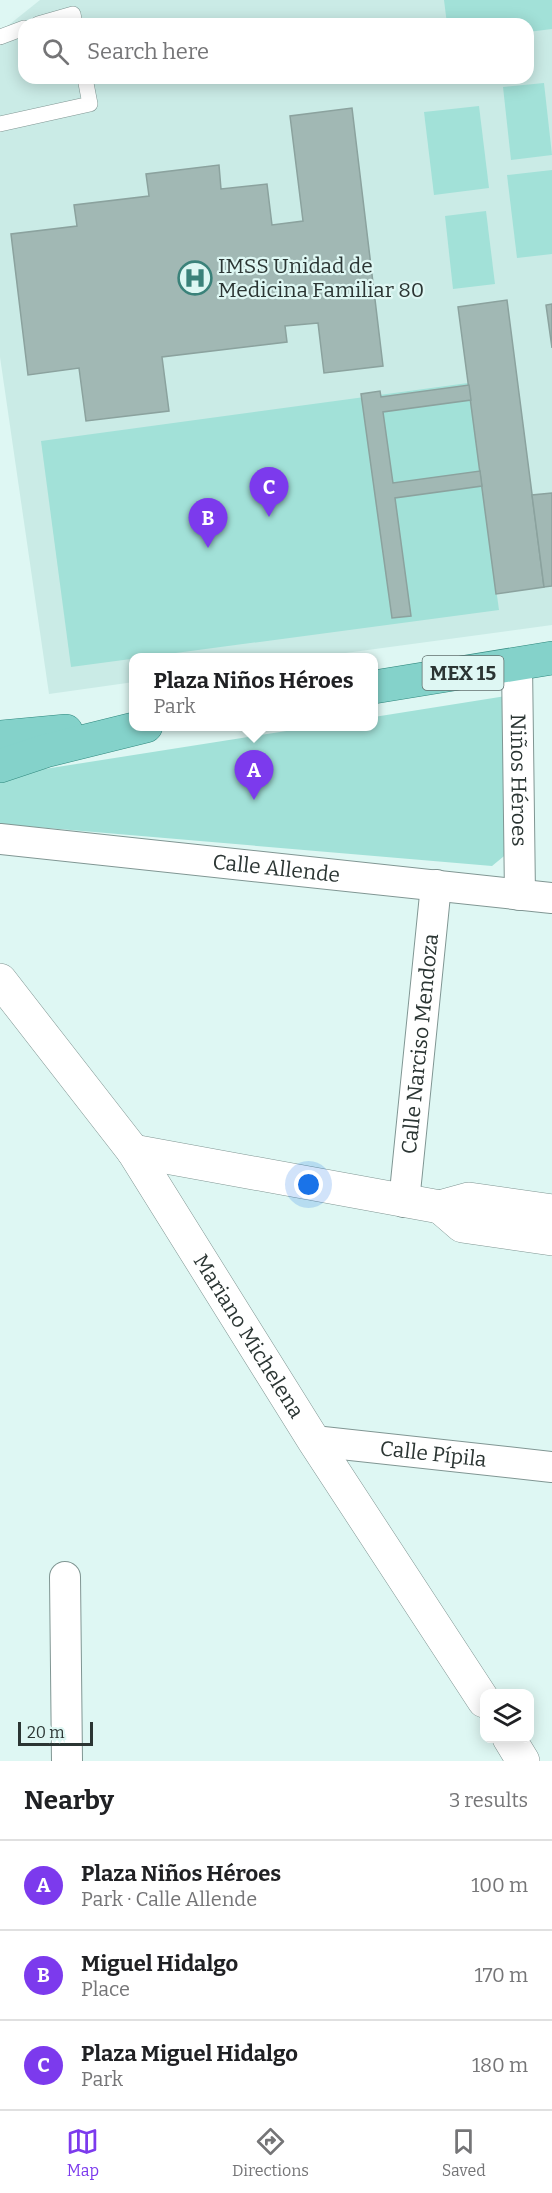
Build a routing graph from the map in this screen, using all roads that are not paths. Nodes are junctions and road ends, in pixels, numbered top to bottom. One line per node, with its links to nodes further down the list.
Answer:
1 (59, 18): 2 (lane)
2 (74, 18)
3 (18, 30): 4 (lane)
4 (0, 37)
5 (86, 84): 6 (lane)
6 (0, 124)
7 (552, 658): 8 (main road, MEX 15)
8 (517, 664): 9 (main road, MEX 15); 16 (street, Niños Héroes)
9 (378, 686)
10 (129, 725): 12 (main road)
11 (129, 730): 13 (main road)
12 (0, 737)
13 (0, 766)
14 (0, 839): 15 (street, Calle Allende)
15 (435, 885): 16 (street, Calle Allende); 20 (street, Calle Narciso Mendoza)
16 (520, 896): 17 (street, Calle Allende)
17 (552, 898)
18 (0, 980): 19 (street, Mariano Michelena)
19 (133, 1151): 20 (street); 24 (street, Mariano Michelena)
20 (404, 1202): 21 (street)
21 (440, 1207): 22 (street); 23 (street)
22 (552, 1211)
23 (552, 1239)
24 (314, 1441): 25 (street, Calle Pípila); 27 (street, Mariano Michelena)
25 (552, 1467)
26 (65, 1577): 29 (street)
27 (480, 1695)
28 (512, 1743): 30 (street)
29 (67, 1761)
30 (523, 1761)

